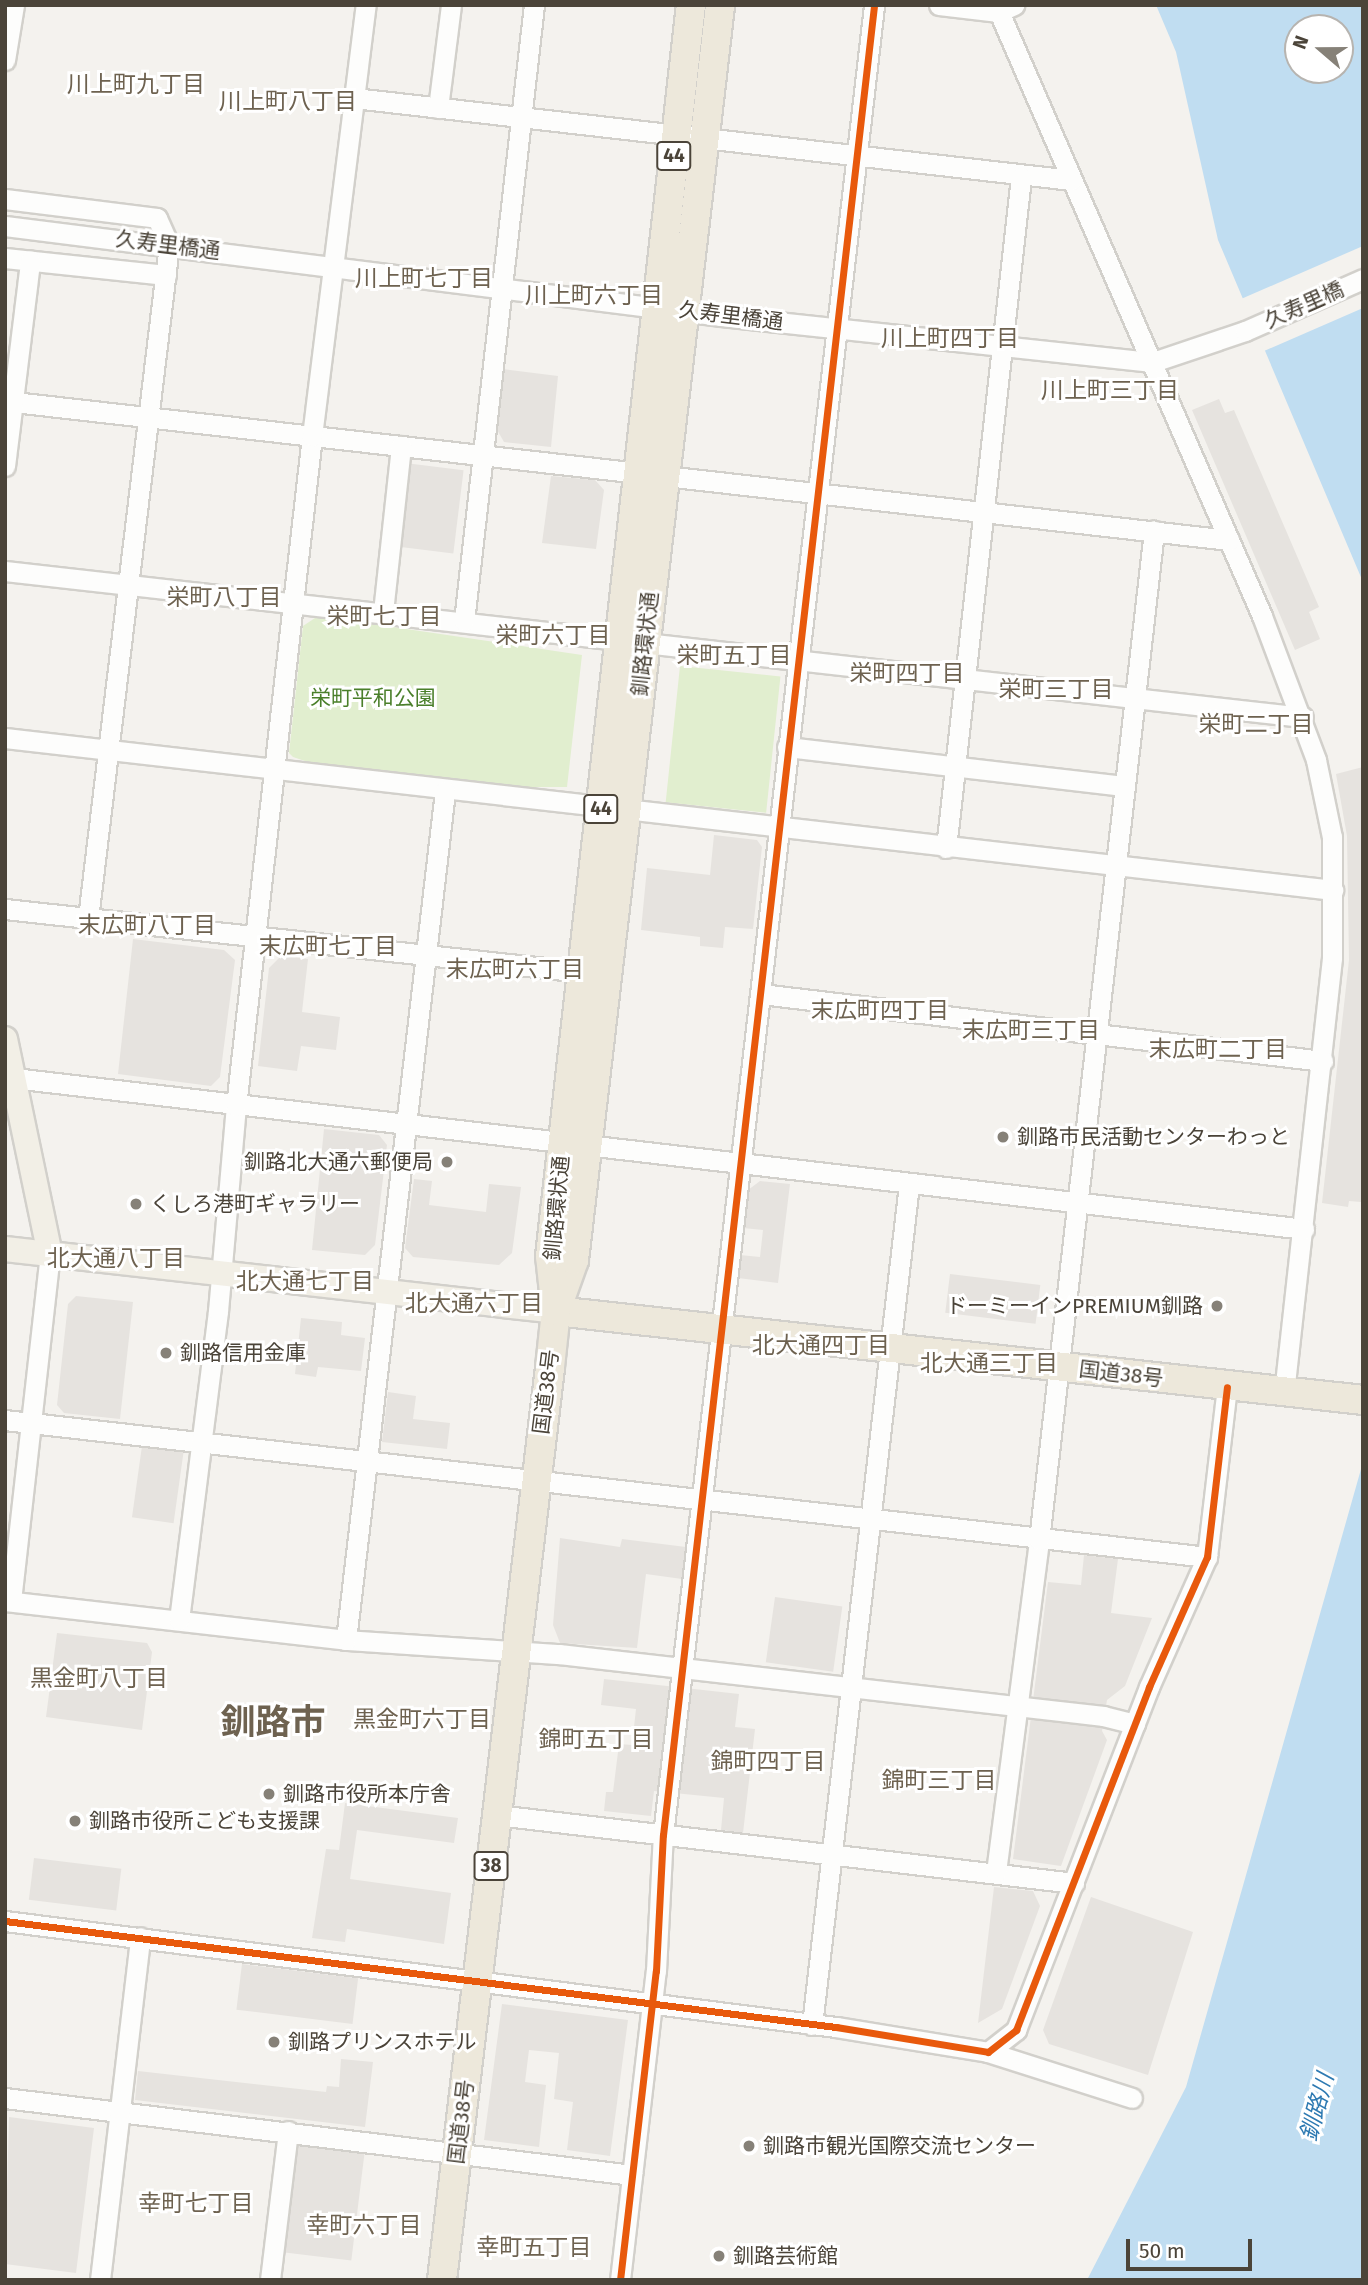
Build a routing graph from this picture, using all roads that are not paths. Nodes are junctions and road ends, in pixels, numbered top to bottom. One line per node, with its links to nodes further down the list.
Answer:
1 (14, 5): 10 (street)
2 (366, 5): 11 (street)
3 (451, 5): 12 (street)
4 (534, 5): 13 (street)
5 (691, 5): 14 (highway, 釧路環状通 / 44)
6 (720, 5): 14 (highway, 釧路環状通 / 44)
7 (874, 5): 15 (street)
8 (939, 5): 9 (street)
9 (1003, 7): 17 (street)
10 (6, 65)
11 (354, 99): 12 (street); 23 (street)
12 (438, 108): 13 (street)
13 (521, 117): 14 (street); 26 (street)
14 (689, 137): 15 (street); 27 (highway, 釧路環状通 / 44)
15 (858, 158): 16 (street); 28 (street)
16 (1021, 177): 17 (street); 30 (street)
17 (1071, 180): 31 (street)
18 (5, 200): 20 (street)
19 (5, 226): 20 (street, 久寿里橋通)
20 (169, 245): 23 (street, 久寿里橋通); 24 (street)
21 (5, 258): 22 (street)
22 (30, 261): 24 (street); 32 (street)
23 (334, 265): 26 (street, 久寿里橋通); 34 (street)
24 (166, 275): 33 (street)
25 (1363, 279): 29 (street, 久寿里橋)
26 (500, 287): 27 (street, 久寿里橋通); 36 (street)
27 (670, 309): 28 (street, 久寿里橋通); 38 (highway, 釧路環状通 / 44)
28 (837, 328): 30 (street, 久寿里橋通); 39 (street)
29 (1245, 331): 31 (street, 久寿里橋通)
30 (1005, 345): 31 (street, 久寿里橋通); 40 (street)
31 (1153, 362): 42 (street)
32 (9, 401): 33 (street); 37 (street)
33 (146, 416): 34 (street); 44 (street)
34 (312, 436): 35 (street); 45 (street)
35 (401, 446): 36 (street); 46 (street)
36 (482, 454): 38 (street); 47 (street)
37 (5, 467)
38 (652, 473): 39 (street); 48 (highway, 釧路環状通 / 44)
39 (817, 492): 40 (street); 49 (street)
40 (985, 510): 41 (street); 50 (street)
41 (1154, 531): 42 (street); 51 (street)
42 (1229, 540): 52 (street)
43 (5, 571): 44 (street)
44 (127, 585): 45 (street); 55 (street)
45 (292, 602): 46 (street); 57 (street)
46 (383, 612): 47 (street)
47 (464, 621): 48 (street)
48 (633, 640): 49 (street); 60 (highway, 釧路環状通 / 44)
49 (797, 659): 50 (street); 54 (street)
50 (966, 679): 51 (street); 56 (street)
51 (1135, 698): 52 (street); 58 (street)
52 (1303, 717): 64 (street)
53 (5, 738): 55 (street)
54 (787, 747): 56 (street); 61 (street)
55 (107, 750): 57 (street); 66 (street)
56 (956, 766): 58 (street); 62 (street)
57 (276, 769): 59 (street); 67 (street)
58 (1124, 786): 63 (street)
59 (445, 791): 60 (street); 68 (street)
60 (615, 808): 61 (street); 69 (highway, 釧路環状通 / 44); 77 (highway, 釧路環状通 / 44)
61 (778, 827): 62 (street); 70 (street)
62 (946, 848): 63 (street)
63 (1115, 866): 64 (street); 71 (street)
64 (1334, 890): 73 (street)
65 (5, 909): 66 (street)
66 (88, 918): 67 (street)
67 (254, 937): 68 (street); 75 (street)
68 (424, 954): 69 (street); 76 (street)
69 (582, 972): 77 (highway, 釧路環状通 / 44)
70 (761, 994): 71 (street); 78 (street)
71 (1094, 1034): 73 (street); 80 (street)
72 (5, 1039): 74 (main road)
73 (1323, 1061): 81 (street)
74 (9, 1078): 75 (street); 83 (main road)
75 (236, 1106): 76 (street); 84 (street)
76 (406, 1124): 77 (street); 85 (street)
77 (575, 1144): 78 (street); 86 (highway, 釧路環状通 / 44)
78 (742, 1165): 79 (street); 87 (street)
79 (909, 1184): 80 (street); 88 (street)
80 (1076, 1202): 81 (street); 89 (street)
81 (1304, 1229): 91 (street)
82 (5, 1249): 83 (main road)
83 (50, 1254): 84 (main road); 94 (street)
84 (219, 1273): 85 (main road); 95 (street)
85 (385, 1292): 86 (main road); 96 (street)
86 (556, 1311): 87 (highway, 国道38号); 97 (highway, 国道38号 / 38)
87 (720, 1329): 88 (highway, 国道38号); 98 (street)
88 (888, 1350): 89 (highway, 国道38号); 99 (street)
89 (1058, 1367): 90 (highway, 国道38号); 100 (street)
90 (1227, 1387): 91 (highway, 国道38号); 101 (street)
91 (1284, 1394): 92 (highway, 国道38号)
92 (1363, 1400)
93 (5, 1420): 94 (street)
94 (33, 1424): 95 (street); 102 (street)
95 (202, 1442): 96 (street); 103 (street)
96 (365, 1464): 97 (street); 104 (street)
97 (536, 1482): 98 (street); 105 (highway, 国道38号 / 38)
98 (702, 1500): 99 (street); 106 (street)
99 (872, 1520): 100 (street); 107 (street)
100 (1039, 1540): 101 (street); 108 (street)
101 (1207, 1557): 109 (street)
102 (8, 1601): 103 (street)
103 (178, 1620): 104 (street)
104 (346, 1640): 105 (street)
105 (514, 1653): 106 (street); 110 (highway, 国道38号 / 38)
106 (682, 1668): 107 (street); 111 (street)
107 (852, 1687): 108 (street); 112 (street)
108 (1017, 1706): 109 (street); 113 (street)
109 (1135, 1724): 114 (street)
110 (497, 1815): 111 (street); 117 (highway, 国道38号 / 38)
111 (663, 1835): 112 (street); 118 (street)
112 (834, 1855): 113 (street); 119 (street)
113 (996, 1872): 114 (street)
114 (1074, 1883): 120 (street)
115 (5, 1921): 116 (street)
116 (140, 1937): 117 (street); 123 (street)
117 (478, 1979): 118 (street); 125 (highway, 国道38号 / 38)
118 (653, 2006): 119 (street); 126 (street)
119 (812, 2025): 120 (street)
120 (988, 2052): 122 (street)
121 (5, 2098): 123 (street)
122 (1132, 2098)
123 (121, 2112): 124 (street); 127 (street)
124 (288, 2131): 125 (street); 128 (street)
125 (457, 2150): 126 (street); 129 (highway, 国道38号 / 38)
126 (632, 2175): 130 (street)
127 (100, 2280)
128 (270, 2280)
129 (442, 2280)
130 (620, 2280)

